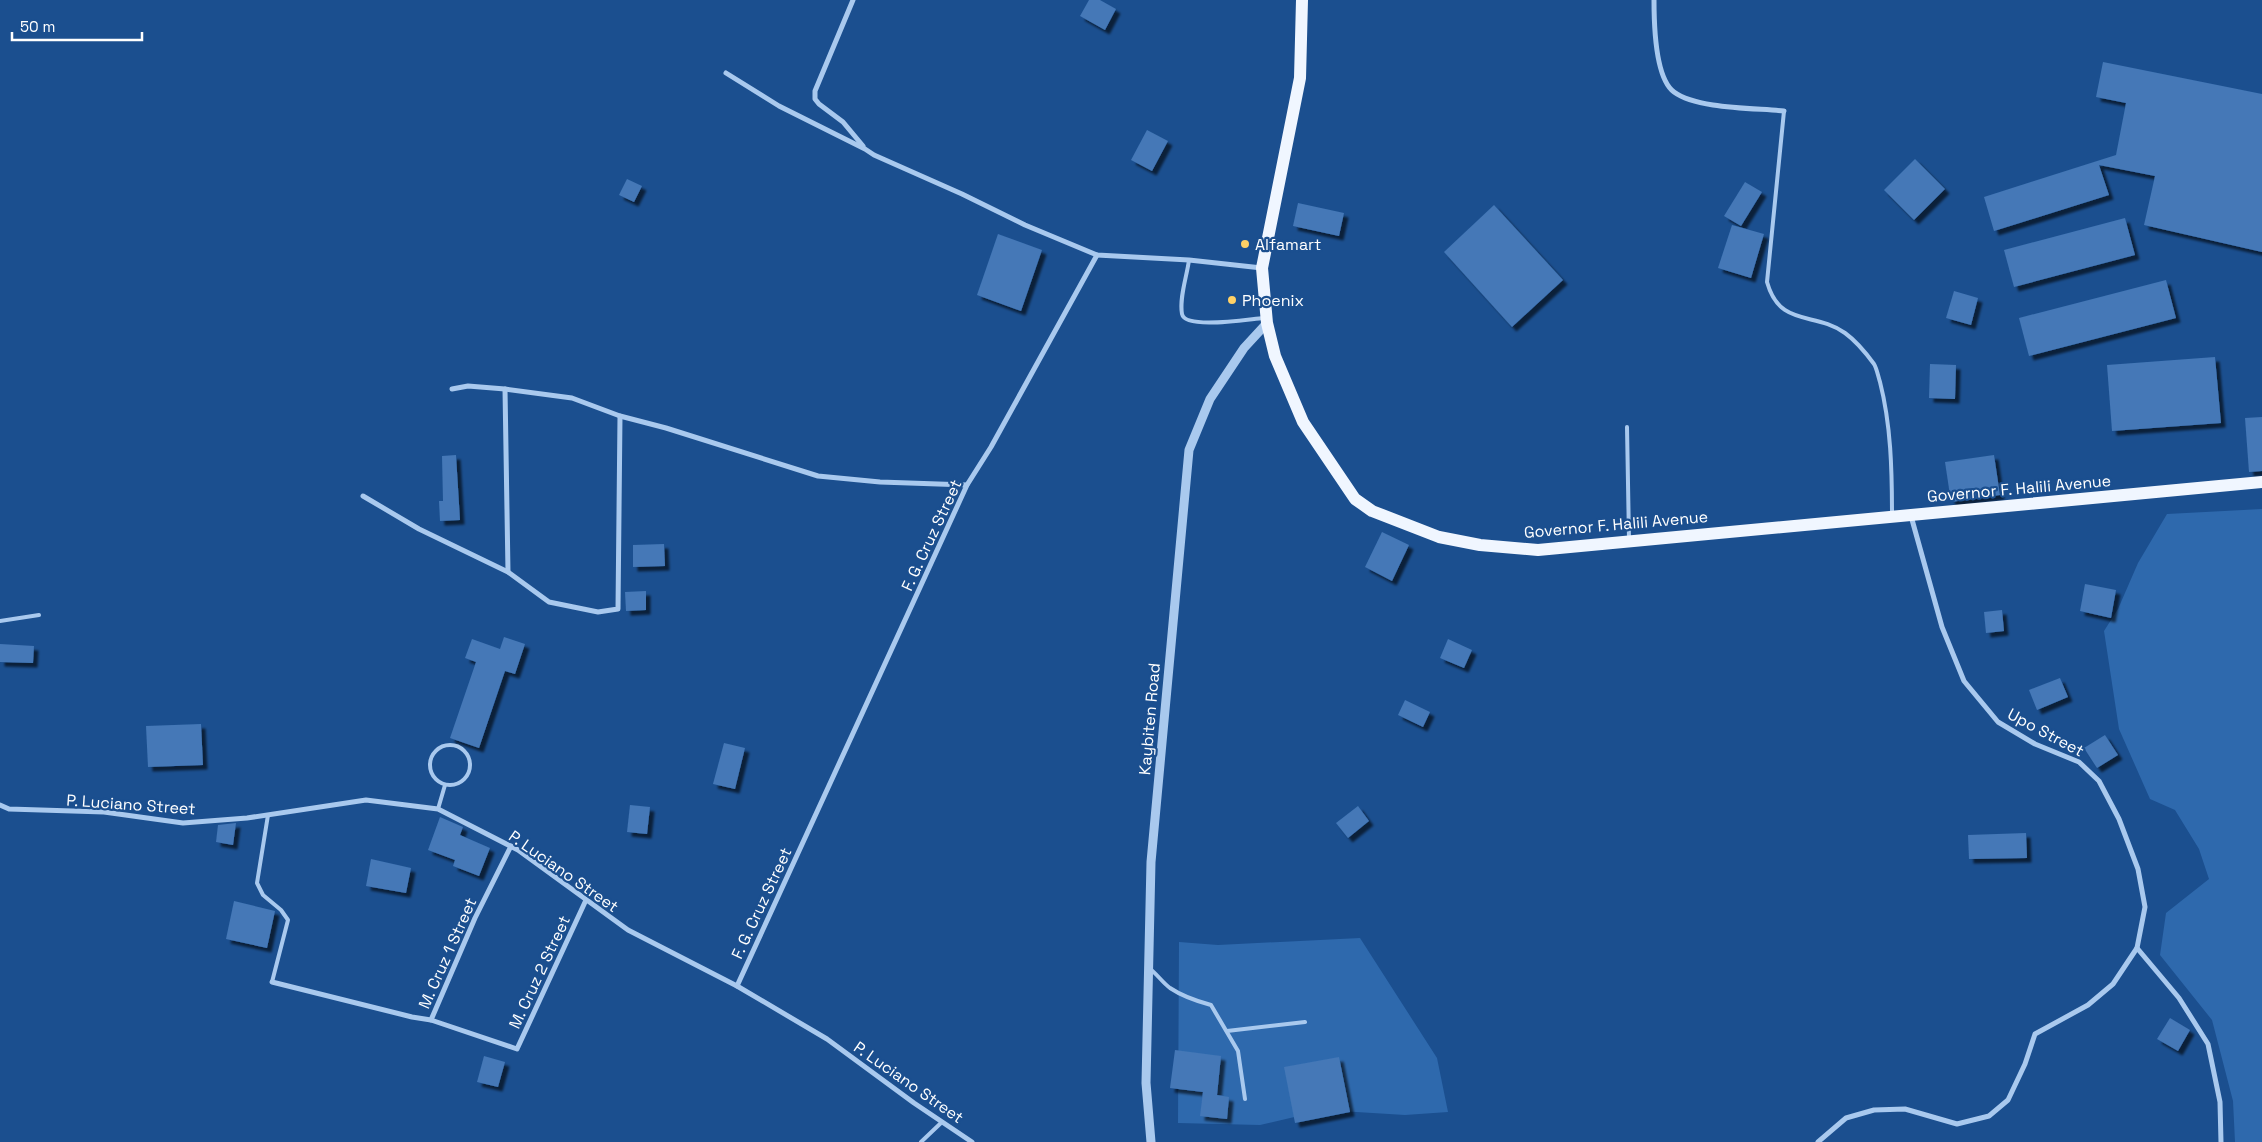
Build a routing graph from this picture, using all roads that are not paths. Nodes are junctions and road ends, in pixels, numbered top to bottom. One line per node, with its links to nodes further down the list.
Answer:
1 (853, 0): 6 (street)
2 (1302, 0): 9 (main road, Governor F. Halili Avenue)
3 (1654, 0): 5 (street)
4 (726, 73): 6 (street)
5 (1784, 111): 18 (lane)
6 (865, 149): 7 (street)
7 (1097, 255): 8 (street); 16 (street, F. G. Cruz Street)
8 (1189, 260): 9 (street); 10 (lane)
9 (1262, 268): 10 (main road, Governor F. Halili Avenue)
10 (1267, 320): 20 (main road, Governor F. Halili Avenue); 31 (street, Kaybiten Road)
11 (452, 389): 12 (street)
12 (505, 389): 13 (street); 21 (street)
13 (620, 416): 16 (street); 21 (street)
14 (1627, 428): 20 (lane)
15 (2262, 482): 19 (main road, Governor F. Halili Avenue)
16 (967, 485): 33 (street, F. G. Cruz Street)
17 (363, 496): 21 (street)
18 (1892, 515): 19 (main road, Governor F. Halili Avenue); 20 (main road, Governor F. Halili Avenue)
19 (1911, 515): 30 (street, Upo Street)
20 (1629, 541)
21 (508, 572)
22 (39, 615): 23 (lane)
23 (0, 621)
24 (445, 785): 24 (lane); 26 (lane)
25 (0, 805): 27 (street, P. Luciano Street)
26 (438, 809): 27 (street, P. Luciano Street); 28 (street, P. Luciano Street)
27 (268, 815): 32 (lane)
28 (511, 846): 29 (street, P. Luciano Street); 34 (street, M. Cruz 1 Street)
29 (586, 900): 33 (street, P. Luciano Street); 37 (street, M. Cruz 2 Street)
30 (2137, 948): 43 (street, Upo Street); 44 (street)
31 (1148, 967): 36 (lane); 42 (street, Kaybiten Road)
32 (272, 982): 34 (street)
33 (736, 986): 39 (street, P. Luciano Street)
34 (431, 1020): 37 (street, M. Cruz 1 Street)
35 (1305, 1022): 36 (lane)
36 (1227, 1031): 38 (lane)
37 (483, 1038)
38 (1245, 1099)
39 (942, 1122): 40 (lane); 41 (street, P. Luciano Street)
40 (921, 1142)
41 (972, 1142)
42 (1151, 1142)
43 (1818, 1142)
44 (2221, 1142)

